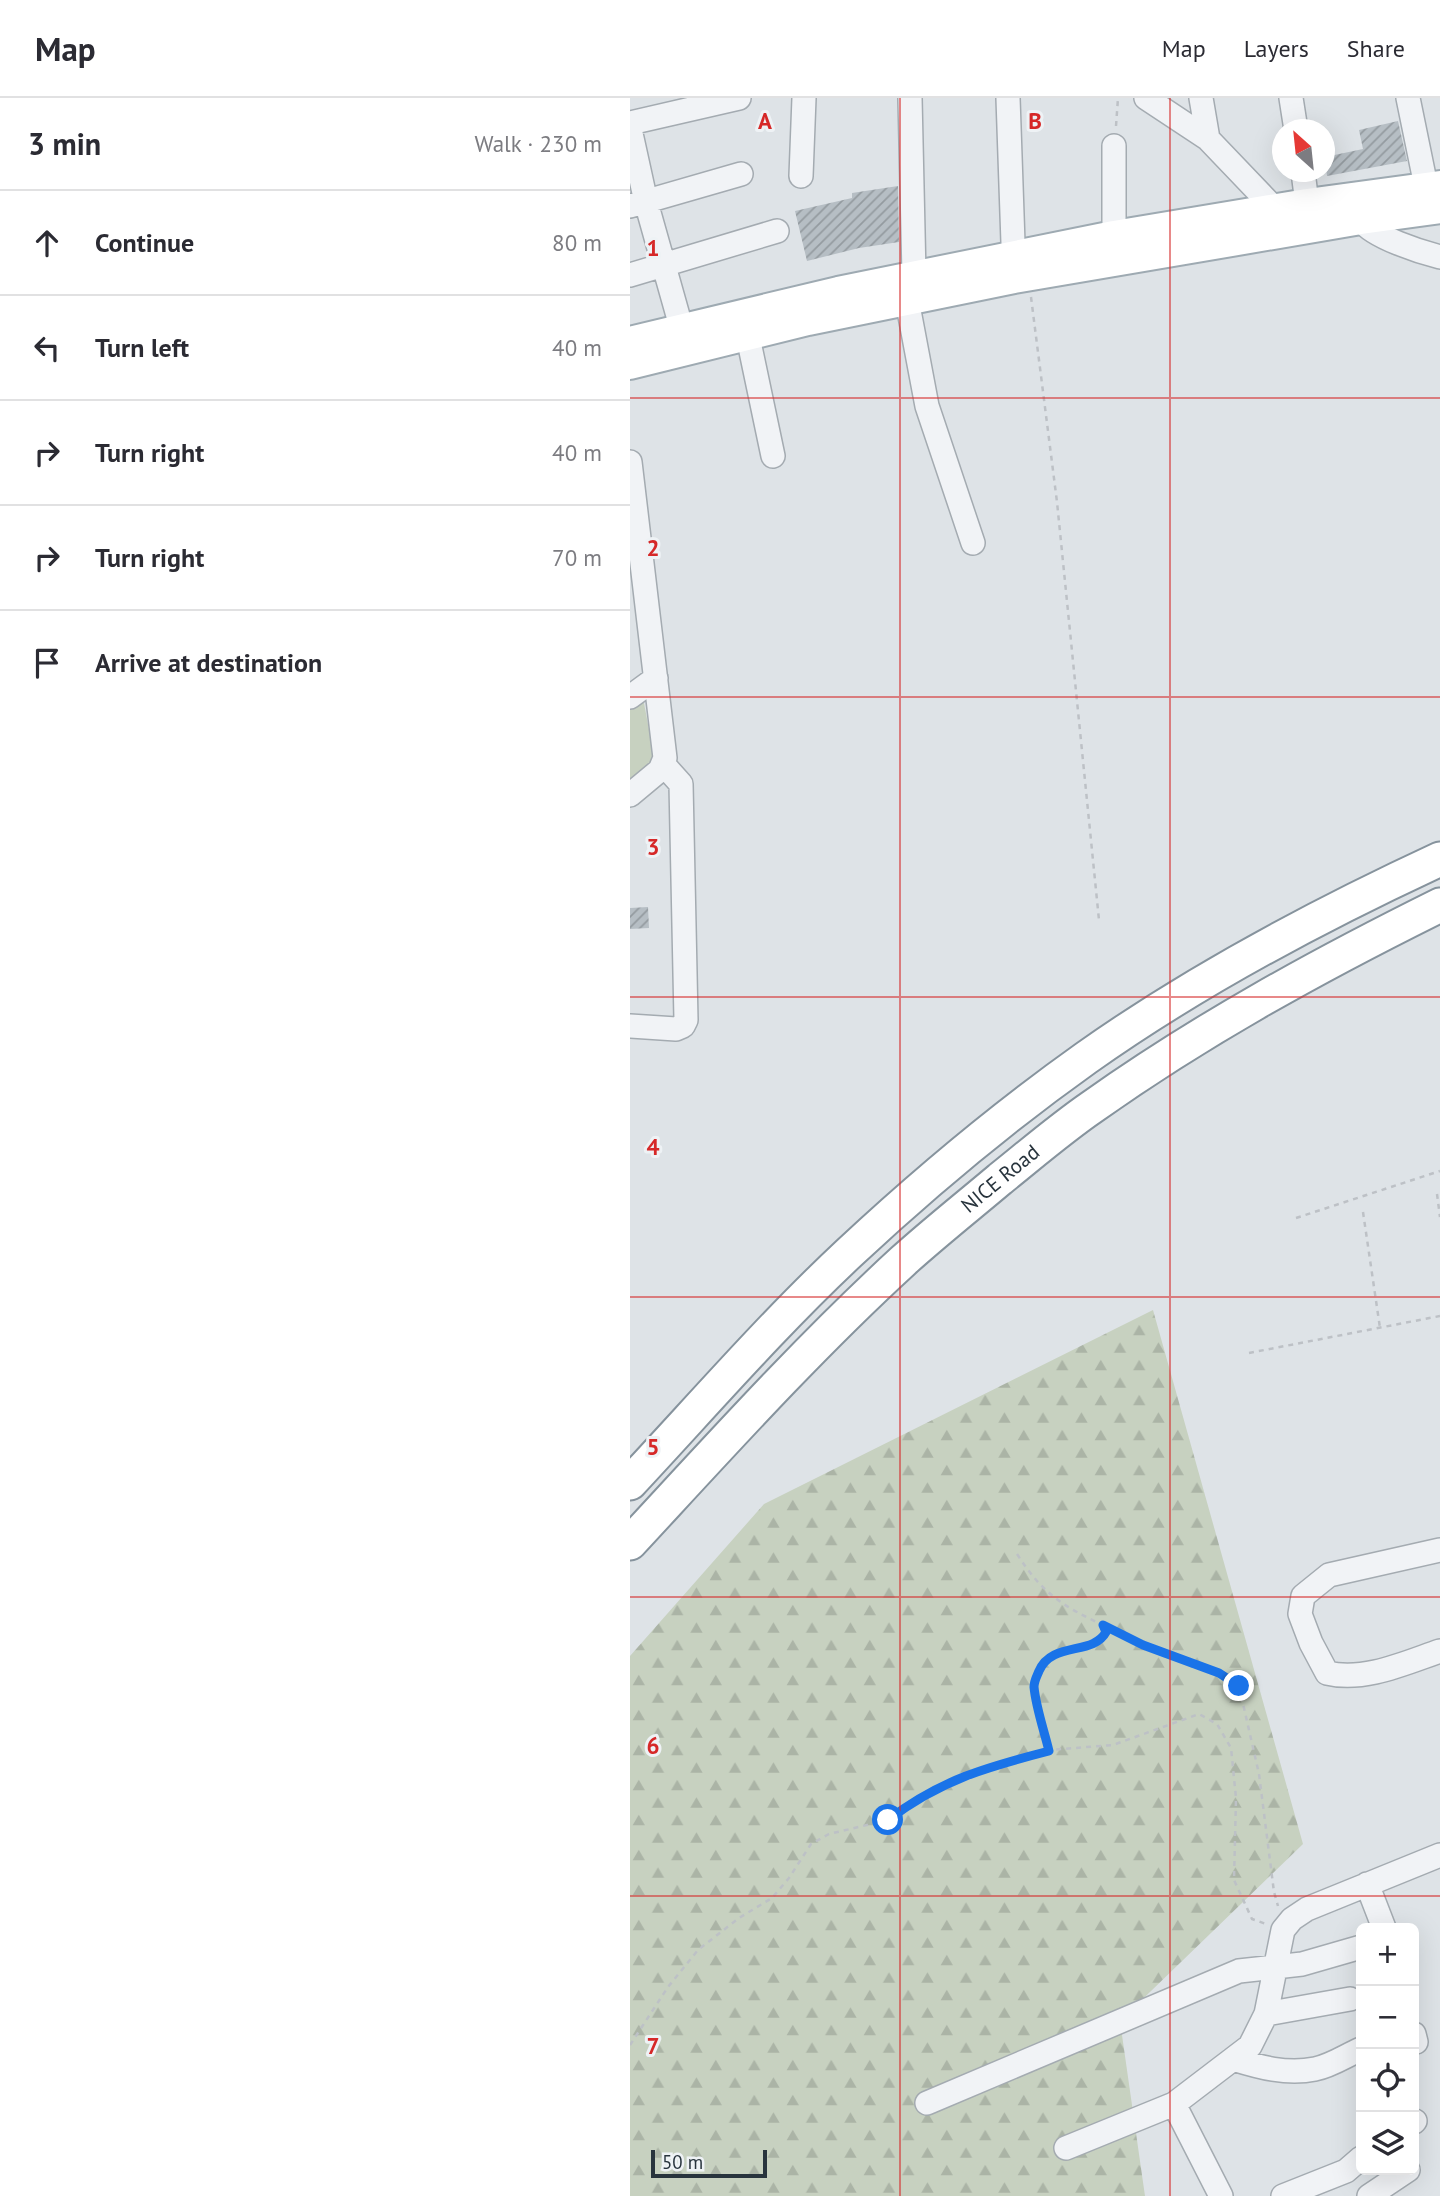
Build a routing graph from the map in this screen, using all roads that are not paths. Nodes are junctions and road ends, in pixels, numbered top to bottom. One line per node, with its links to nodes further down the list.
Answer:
1 (738, 98): 10 (street)
2 (804, 98): 14 (street)
3 (910, 98): 27 (street)
4 (1008, 98): 25 (street)
5 (1146, 98): 11 (street)
6 (1201, 98): 11 (street)
7 (1291, 98): 9 (street)
8 (1408, 98): 16 (street)
9 (1294, 119)
10 (630, 131): 18 (street)
11 (1208, 139): 19 (street)
12 (1114, 146): 22 (street)
13 (741, 174): 18 (street)
14 (801, 176)
15 (1304, 182): 17 (street)
16 (1436, 193): 20 (main road)
17 (1307, 203): 19 (main road); 20 (main road)
18 (638, 204): 24 (street)
19 (1274, 208): 22 (main road)
20 (1359, 208): 23 (street); 25 (main road)
21 (777, 232): 24 (street)
22 (1114, 235): 25 (main road)
23 (1440, 257)
24 (665, 265): 26 (street); 28 (street)
25 (1018, 270): 27 (main road)
26 (630, 275)
27 (911, 288): 28 (main road); 29 (main road); 35 (street)
28 (682, 330): 30 (main road)
29 (748, 337): 31 (main road); 32 (street)
30 (630, 341)
31 (630, 365)
32 (773, 456)
33 (630, 462): 34 (street)
34 (632, 496): 36 (street)
35 (973, 543)
36 (656, 678): 37 (street); 38 (street)
37 (630, 697)
38 (664, 765): 39 (street); 42 (street)
39 (630, 795)
40 (1440, 859): 43 (highway, NICE Road)
41 (1440, 905): 44 (highway, NICE Road)
42 (630, 1026)
43 (630, 1483)
44 (630, 1543)
45 (1440, 1550): 46 (street)
46 (1440, 1651)
47 (1440, 1854): 48 (street)
48 (1367, 1884): 49 (street); 51 (street)
49 (1382, 1923)
50 (1356, 1948): 51 (street)
51 (1275, 1967): 53 (street); 56 (street)
52 (1350, 1999): 53 (street)
53 (1265, 2014): 55 (street)
54 (1356, 2051): 55 (street)
55 (1233, 2059): 57 (street)
56 (927, 2103)
57 (1174, 2104): 58 (street); 61 (street)
58 (1066, 2148)
59 (1356, 2162): 62 (street)
60 (1400, 2175): 63 (street)
61 (1221, 2196)
62 (1283, 2196)
63 (1369, 2196)

